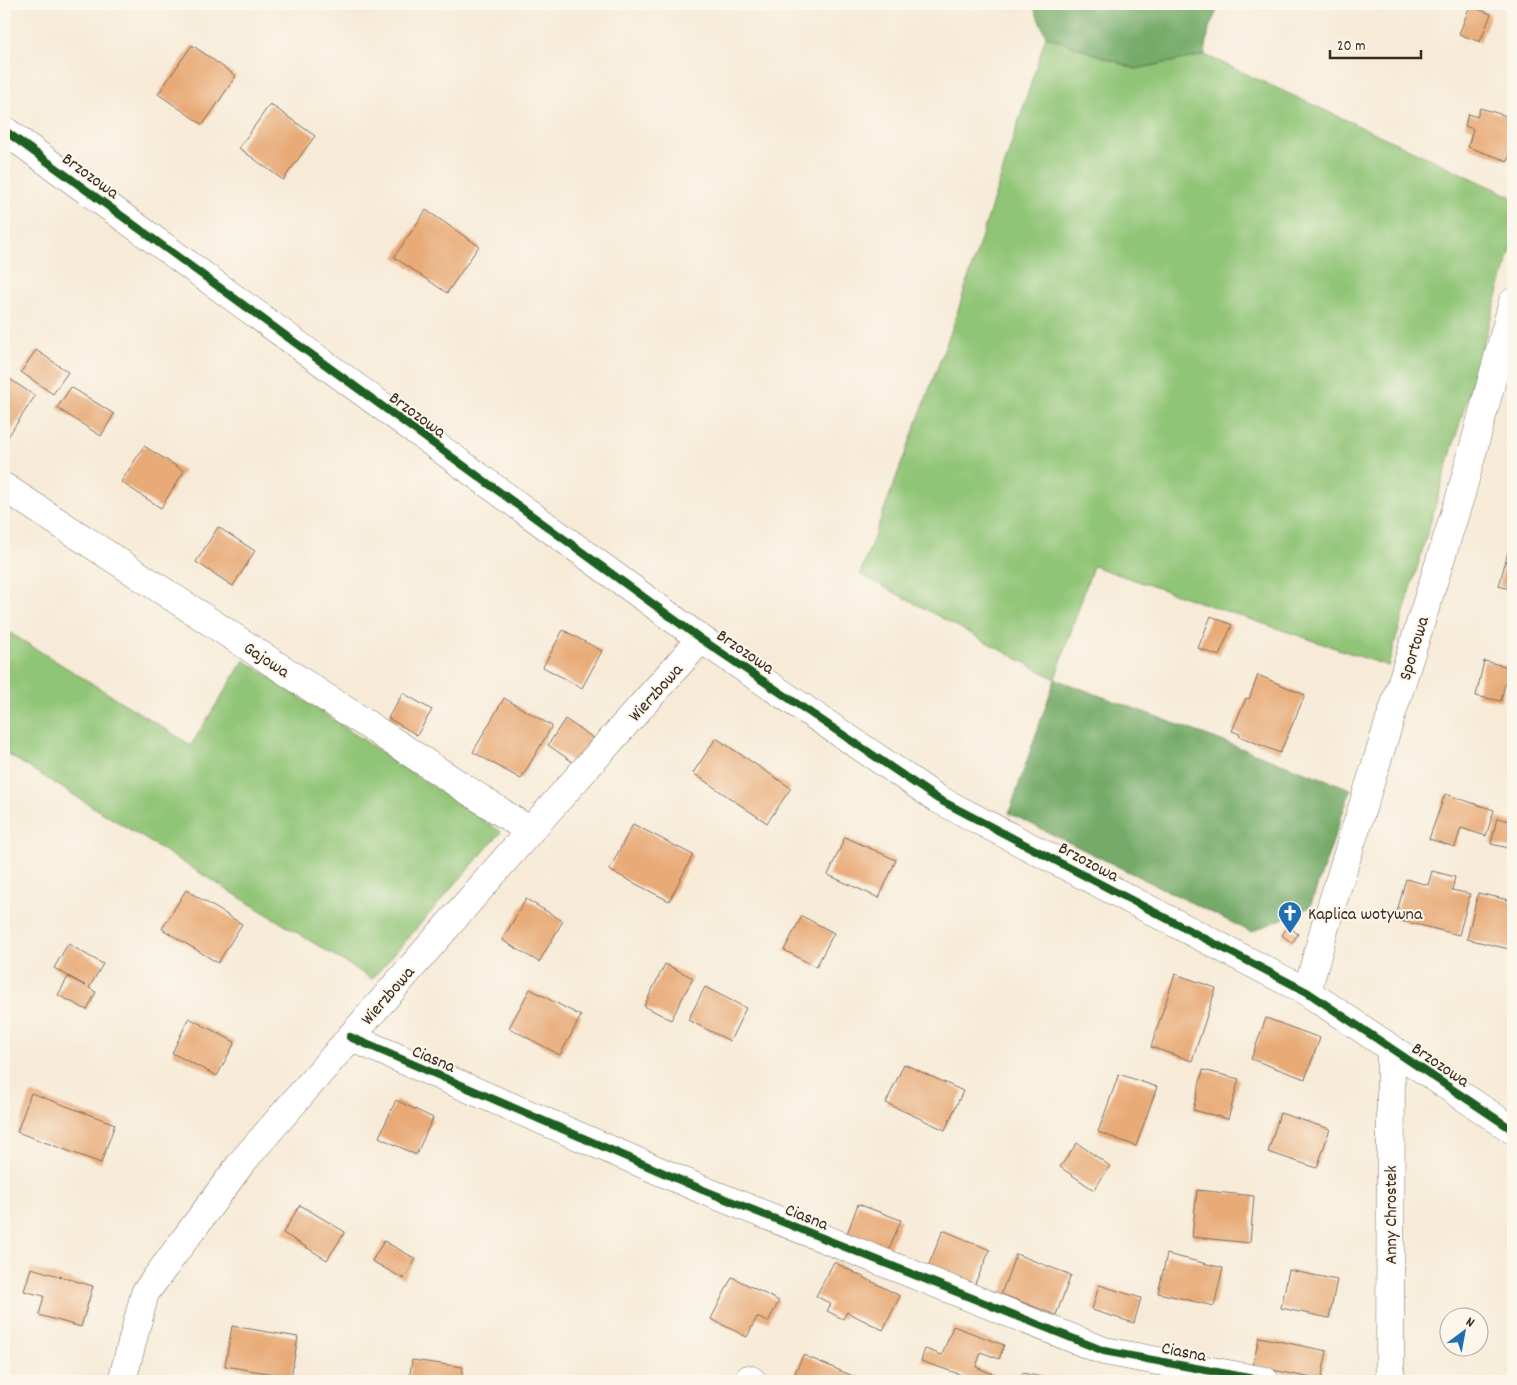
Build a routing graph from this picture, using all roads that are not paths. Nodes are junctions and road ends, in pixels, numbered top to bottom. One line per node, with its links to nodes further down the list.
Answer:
1 (4, 130): 4 (street, Brzozowa)
2 (1513, 302): 6 (street, Sportowa)
3 (4, 487): 5 (street, Gajowa)
4 (701, 639): 5 (street, Wierzbowa); 6 (street, Brzozowa)
5 (530, 832): 7 (street, Wierzbowa)
6 (1306, 992): 8 (street, Brzozowa)
7 (350, 1037): 10 (street, Wierzbowa); 11 (street, Ciasna)
8 (1391, 1048): 9 (street, Brzozowa); 12 (street, Anny Chrostek)
9 (1513, 1130)
10 (122, 1381)
11 (1265, 1381)
12 (1390, 1381)

